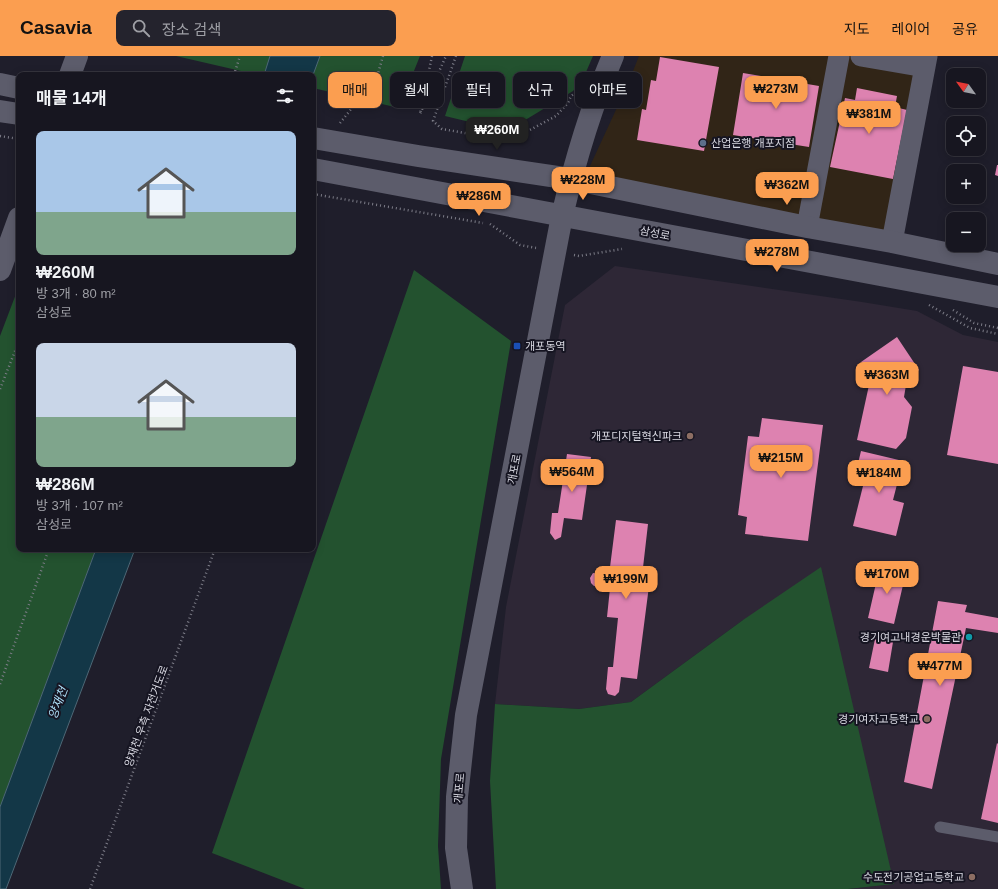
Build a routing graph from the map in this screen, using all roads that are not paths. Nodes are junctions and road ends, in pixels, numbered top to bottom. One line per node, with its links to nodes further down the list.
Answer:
1 (77, 56): 6 (main road)
2 (613, 56): 11 (main road, 개포로)
3 (839, 56): 14 (street)
4 (861, 56): 5 (street)
5 (926, 62): 15 (street)
6 (71, 72)
7 (0, 111): 8 (main road)
8 (16, 114)
9 (316, 139): 11 (main road)
10 (316, 170): 12 (main road, 삼성로)
11 (570, 179): 12 (main road, 개포로); 14 (main road)
12 (562, 216): 18 (main road, 삼성로); 21 (main road, 개포로)
13 (16, 226): 17 (main road)
14 (807, 227): 15 (main road)
15 (892, 242): 16 (main road)
16 (998, 264)
17 (0, 270)
18 (998, 297)
19 (940, 827): 20 (lane)
20 (998, 837)
21 (462, 889)

